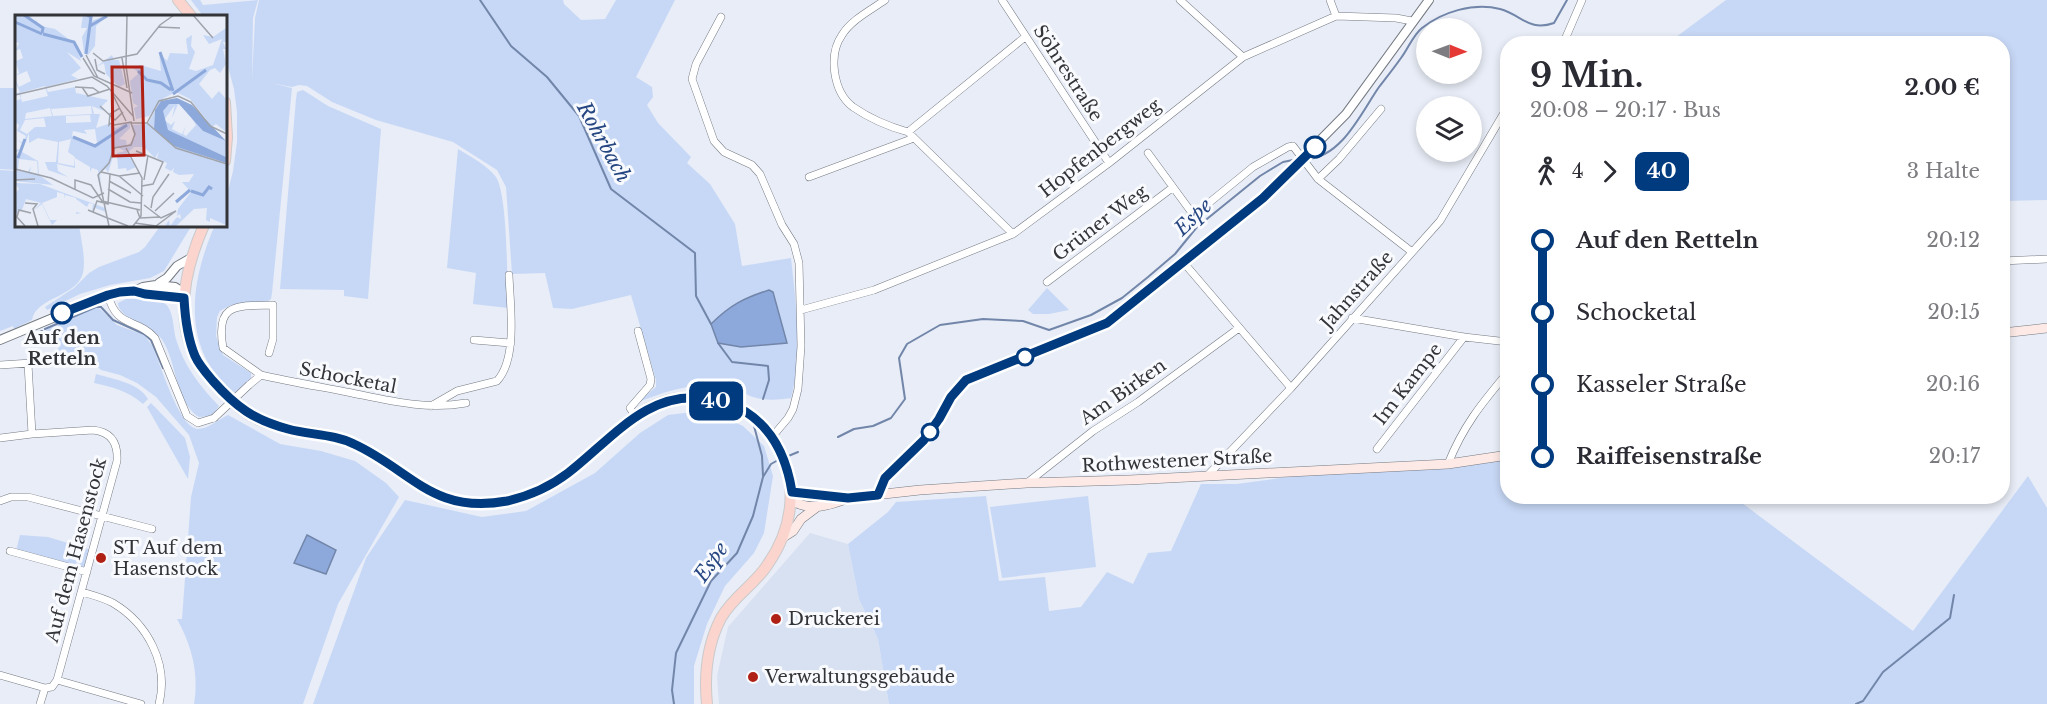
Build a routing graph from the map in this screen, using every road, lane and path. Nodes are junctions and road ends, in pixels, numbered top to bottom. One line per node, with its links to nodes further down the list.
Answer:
1 (178, 0): 8 (main road)
2 (885, 0): 18 (street)
3 (1002, 0): 13 (street, Söhrestraße)
4 (1180, 0): 14 (street)
5 (1330, 0): 9 (street)
6 (1429, 0): 11 (street)
7 (1582, 0): 12 (street)
8 (190, 15)
9 (1336, 16): 11 (street, Hopfenbergweg); 14 (street, Hopfenbergweg)
10 (721, 17): 40 (street)
11 (1412, 21): 22 (street)
12 (1566, 36)
13 (1025, 37): 18 (street); 23 (street, Söhrestraße)
14 (1243, 57): 23 (street, Hopfenbergweg)
15 (1381, 109): 25 (street)
16 (226, 120): 20 (main road)
17 (1500, 120): 29 (street, Jahnstraße)
18 (908, 132): 19 (street)
19 (914, 138): 24 (street); 28 (street)
20 (226, 149)
21 (1148, 153): 26 (street, Grüner Weg)
22 (1304, 157): 25 (street); 26 (street, Grüner Weg); 33 (street)
23 (1109, 163): 28 (street, Hopfenbergweg)
24 (809, 177)
25 (1318, 179): 29 (street)
26 (1172, 188): 35 (street, Grüner Weg)
27 (204, 226): 30 (main road)
28 (1013, 234): 40 (street, Hopfenbergweg)
29 (1412, 252): 41 (street, Jahnstraße)
30 (191, 258): 36 (street); 39 (main road)
31 (2047, 259): 32 (street)
32 (2010, 261)
33 (1184, 263): 42 (street); 70 (street)
34 (509, 275): 50 (street)
35 (1047, 282)
36 (156, 285): 37 (street); 39 (street)
37 (134, 291): 38 (street); 39 (street)
38 (108, 295): 47 (street); 55 (street, bridge)
39 (184, 295): 60 (main road)
40 (801, 309): 62 (street)
41 (1352, 318): 46 (street, Im Kampe); 57 (street, Jahnstraße)
42 (1239, 328): 57 (street); 68 (street, Am Birken)
43 (2047, 328): 45 (main road)
44 (638, 331): 60 (street)
45 (2010, 332)
46 (1464, 337): 49 (street, Im Kampe); 64 (street, Im Kampe)
47 (0, 340)
48 (474, 340): 50 (street)
49 (1500, 341)
50 (511, 343): 59 (street)
51 (269, 353): 55 (street, Schocketal)
52 (62, 362): 53 (street)
53 (28, 364): 54 (street); 61 (street)
54 (0, 366)
55 (261, 375): 59 (street, Schocketal)
56 (1500, 382): 66 (street)
57 (1291, 388): 67 (street, Jahnstraße)
58 (466, 403): 59 (street, Schocketal)
59 (429, 407)
60 (636, 417): 62 (main road)
61 (32, 434): 63 (street, Auf dem Hasenstock); 74 (street, Auf dem Hasenstock)
62 (772, 437): 69 (main road)
63 (0, 438)
64 (1377, 449)
65 (1500, 456): 66 (main road, Rothwestener Straße)
66 (1449, 464): 67 (main road, Rothwestener Straße)
67 (1207, 476): 68 (main road, Rothwestener Straße)
68 (1027, 483): 70 (main road, Rothwestener Straße)
69 (792, 492): 71 (main road, Rothwestener Straße); 73 (main road); 76 (main road)
70 (878, 495): 71 (main road, Rothwestener Straße)
71 (848, 498): 73 (main road, Rothwestener Straße)
72 (0, 501): 74 (street)
73 (817, 507): 76 (main road)
74 (102, 517): 75 (street); 78 (street, Auf dem Hasenstock)
75 (152, 529)
76 (782, 538): 86 (main road)
77 (10, 551): 78 (street)
78 (87, 572): 79 (street, Auf dem Hasenstock)
79 (81, 592): 81 (street, Auf dem Hasenstock); 85 (street)
80 (0, 675): 82 (street)
81 (57, 680): 82 (street); 84 (street)
82 (45, 688): 83 (street)
83 (40, 704)
84 (141, 704)
85 (159, 704)
86 (707, 704)

